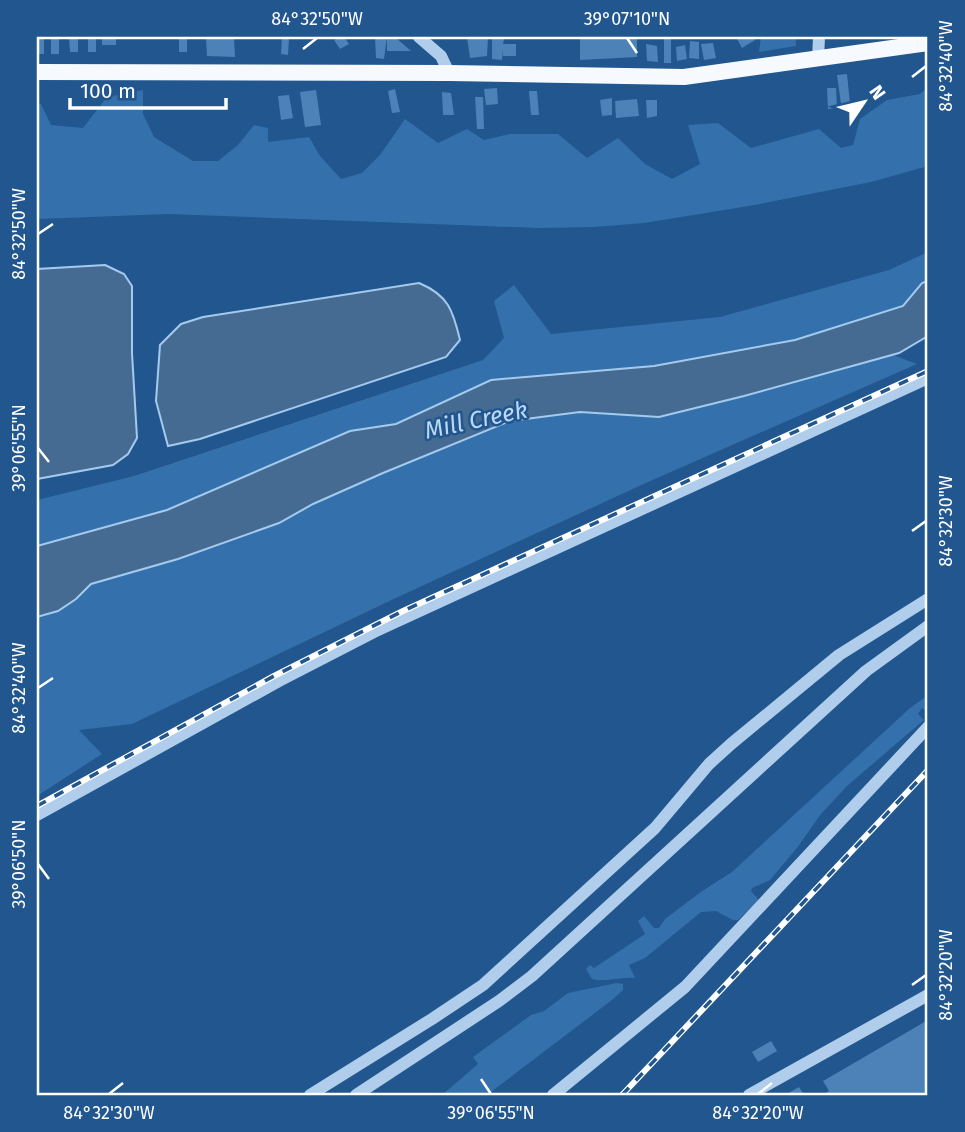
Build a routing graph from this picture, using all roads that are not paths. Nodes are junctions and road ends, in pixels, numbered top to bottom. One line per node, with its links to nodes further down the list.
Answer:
1 (419, 37): 6 (street)
2 (819, 37): 4 (street)
3 (928, 43): 4 (main road)
4 (818, 59): 6 (main road)
5 (37, 72): 6 (main road)
6 (449, 73)
7 (928, 378): 11 (street)
8 (928, 598): 13 (street)
9 (928, 626): 14 (street)
10 (928, 727): 15 (street)
11 (37, 815)
12 (928, 995): 16 (street)
13 (310, 1095)
14 (356, 1095)
15 (553, 1095)
16 (749, 1095)

